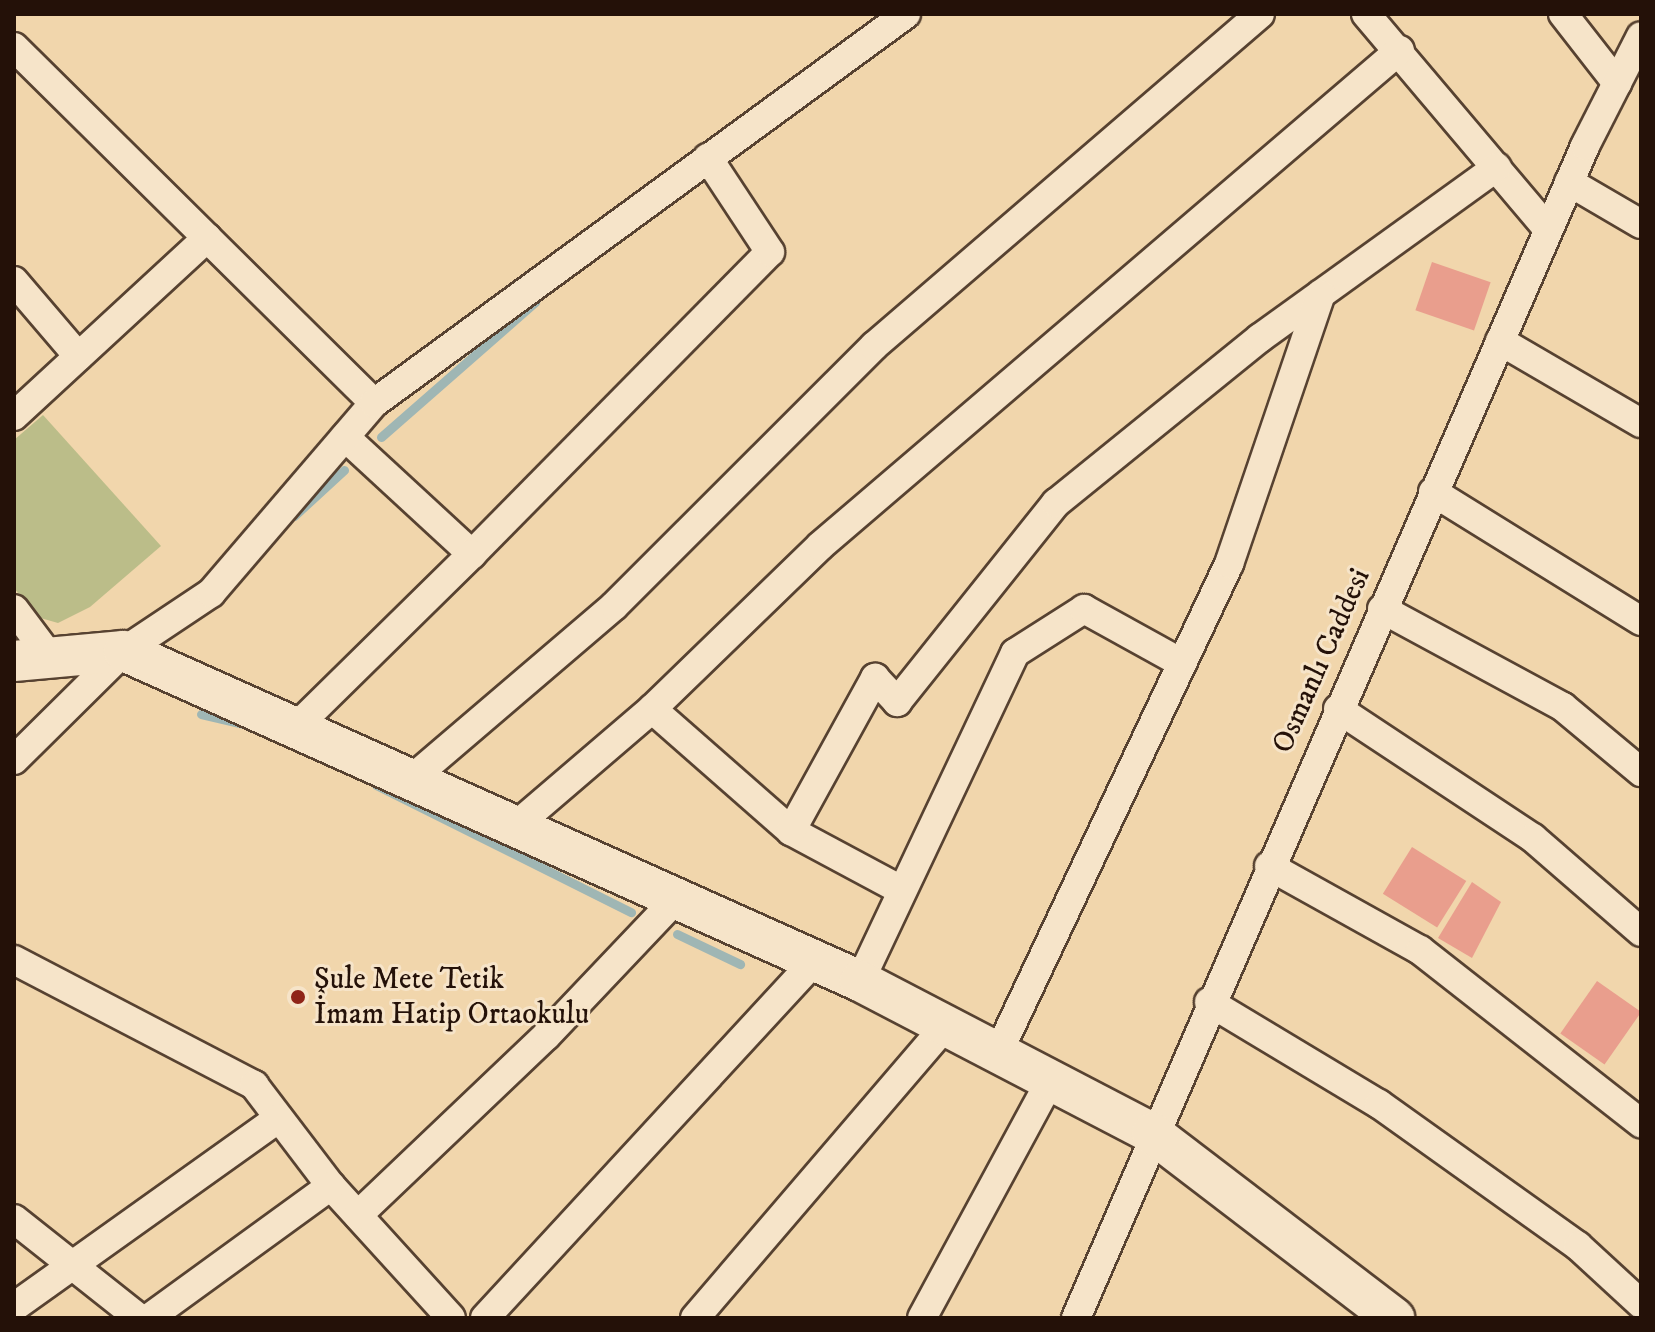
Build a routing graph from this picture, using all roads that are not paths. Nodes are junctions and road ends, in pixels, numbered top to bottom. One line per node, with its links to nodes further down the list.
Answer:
1 (906, 14): 9 (street)
2 (1260, 14): 36 (street)
3 (1366, 14): 7 (street)
4 (1563, 14): 8 (street)
5 (1641, 36): 8 (street, Osmanlı Caddesi)
6 (14, 47): 14 (street)
7 (1400, 50): 10 (street); 31 (street)
8 (1617, 83): 11 (street, Osmanlı Caddesi)
9 (708, 158): 19 (street); 24 (street)
10 (1497, 167): 13 (street); 16 (street)
11 (1569, 182): 12 (street); 13 (street, Osmanlı Caddesi)
12 (1641, 223)
13 (1548, 229): 17 (street, Osmanlı Caddesi)
14 (207, 238): 18 (street); 19 (street)
15 (14, 281): 18 (street)
16 (1321, 294): 30 (street); 38 (street)
17 (1500, 341): 21 (street); 23 (street, Osmanlı Caddesi)
18 (78, 356): 20 (street)
19 (374, 403): 22 (street)
20 (14, 416)
21 (1641, 423)
22 (345, 437): 24 (street); 28 (street)
23 (1433, 492): 26 (street, Osmanlı Caddesi); 27 (street)
24 (472, 554): 33 (street)
25 (14, 609): 29 (street)
26 (1382, 609): 32 (street, Osmanlı Caddesi); 35 (street)
27 (1641, 621)
28 (124, 651): 29 (street); 33 (street); 34 (street)
29 (32, 659)
30 (1182, 663): 40 (street); 48 (street)
31 (652, 709): 37 (street); 38 (street)
32 (1338, 709): 39 (street, Osmanlı Caddesi); 42 (street)
33 (297, 726): 36 (street)
34 (14, 760)
35 (1641, 772)
36 (414, 777): 37 (street)
37 (519, 823): 41 (street)
38 (791, 831): 40 (street)
39 (1269, 866): 46 (street, Osmanlı Caddesi); 51 (street)
40 (901, 890): 45 (street)
41 (676, 899): 44 (street); 54 (street)
42 (1641, 932)
43 (14, 960): 50 (street)
44 (813, 962): 45 (street); 62 (street)
45 (860, 981): 47 (street)
46 (1209, 1002): 52 (street, Osmanlı Caddesi); 57 (street)
47 (947, 1024): 48 (street); 63 (street)
48 (999, 1051): 49 (street)
49 (1050, 1081): 52 (street); 64 (street)
50 (279, 1118): 53 (street); 56 (street)
51 (1641, 1123)
52 (1152, 1133): 65 (street, Osmanlı Caddesi); 66 (street)
53 (331, 1186): 54 (street); 60 (street)
54 (358, 1215): 61 (street)
55 (14, 1219): 56 (street)
56 (71, 1262): 58 (street); 59 (street)
57 (1641, 1304)
58 (14, 1307)
59 (139, 1318)
60 (149, 1318)
61 (451, 1318)
62 (485, 1318)
63 (695, 1318)
64 (922, 1318)
65 (1076, 1318)
66 (1394, 1318)

